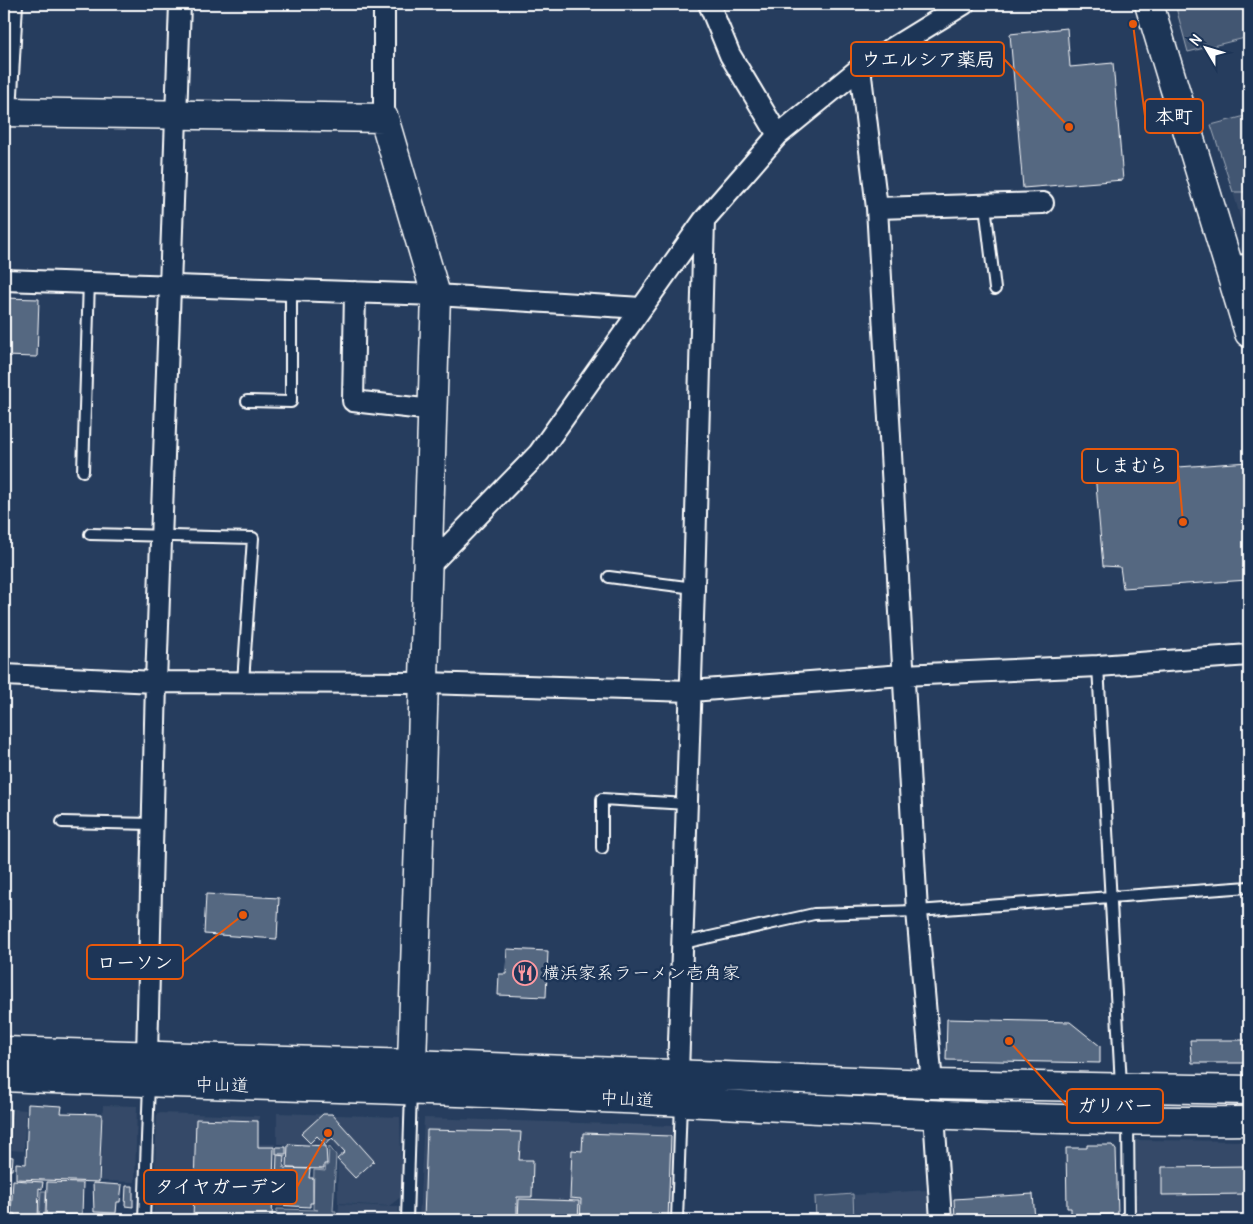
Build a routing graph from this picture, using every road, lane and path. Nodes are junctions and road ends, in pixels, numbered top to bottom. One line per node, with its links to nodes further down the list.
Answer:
1 (12, 4): 8 (street)
2 (180, 4): 9 (street)
3 (384, 4): 10 (street)
4 (709, 4): 11 (street)
5 (964, 4): 7 (street)
6 (1149, 4): 16 (main road)
7 (860, 68): 11 (street); 14 (street)
8 (5, 112): 9 (main road)
9 (176, 114): 10 (main road); 19 (street)
10 (384, 118): 23 (main road)
11 (778, 135): 15 (street)
12 (1043, 203): 13 (street)
13 (985, 205): 14 (street); 20 (lane)
14 (877, 208): 36 (street)
15 (704, 220): 24 (street); 33 (street)
16 (1239, 266): 25 (main road)
17 (4, 280): 18 (street)
18 (89, 281): 19 (street); 28 (lane)
19 (169, 285): 21 (street); 30 (street)
20 (996, 289)
21 (291, 290): 22 (street); 26 (lane)
22 (355, 292): 23 (street); 27 (street)
23 (436, 295): 24 (street); 27 (main road)
24 (641, 308): 31 (street)
25 (1249, 333)
26 (247, 401)
27 (432, 410): 31 (main road)
28 (82, 470)
29 (90, 534): 30 (lane)
30 (161, 536): 38 (street); 39 (lane)
31 (427, 568): 40 (main road)
32 (609, 577): 33 (lane)
33 (694, 588): 41 (street)
34 (1249, 655): 35 (street)
35 (1098, 666): 36 (street); 47 (lane)
36 (903, 674): 41 (street); 48 (street)
37 (4, 675): 38 (street)
38 (156, 682): 39 (street); 44 (street)
39 (243, 682): 40 (street)
40 (424, 683): 41 (street); 53 (main road)
41 (691, 690): 42 (street)
42 (687, 804): 45 (lane); 49 (street)
43 (62, 822): 44 (lane)
44 (152, 824): 51 (street)
45 (602, 848)
46 (1249, 887): 47 (lane)
47 (1109, 896): 48 (lane); 57 (lane)
48 (917, 911): 49 (lane); 56 (street)
49 (683, 943): 52 (street)
50 (4, 1051): 51 (main road, 中山道)
51 (147, 1056): 53 (main road, 中山道)
52 (678, 1073): 53 (main road, 中山道); 56 (main road, 中山道); 59 (street)
53 (411, 1076): 55 (main road, 中山道); 59 (main road, 中山道); 64 (lane)
54 (4, 1077): 55 (main road, 中山道)
55 (149, 1083): 63 (lane)
56 (932, 1084): 57 (main road, 中山道)
57 (1121, 1089): 58 (main road, 中山道)
58 (1249, 1090)
59 (681, 1101): 60 (main road, 中山道); 65 (lane)
60 (934, 1114): 61 (main road, 中山道); 66 (street)
61 (1128, 1120): 62 (main road, 中山道); 67 (lane)
62 (1249, 1120)
63 (144, 1220)
64 (407, 1220)
65 (676, 1220)
66 (941, 1220)
67 (1129, 1220)

